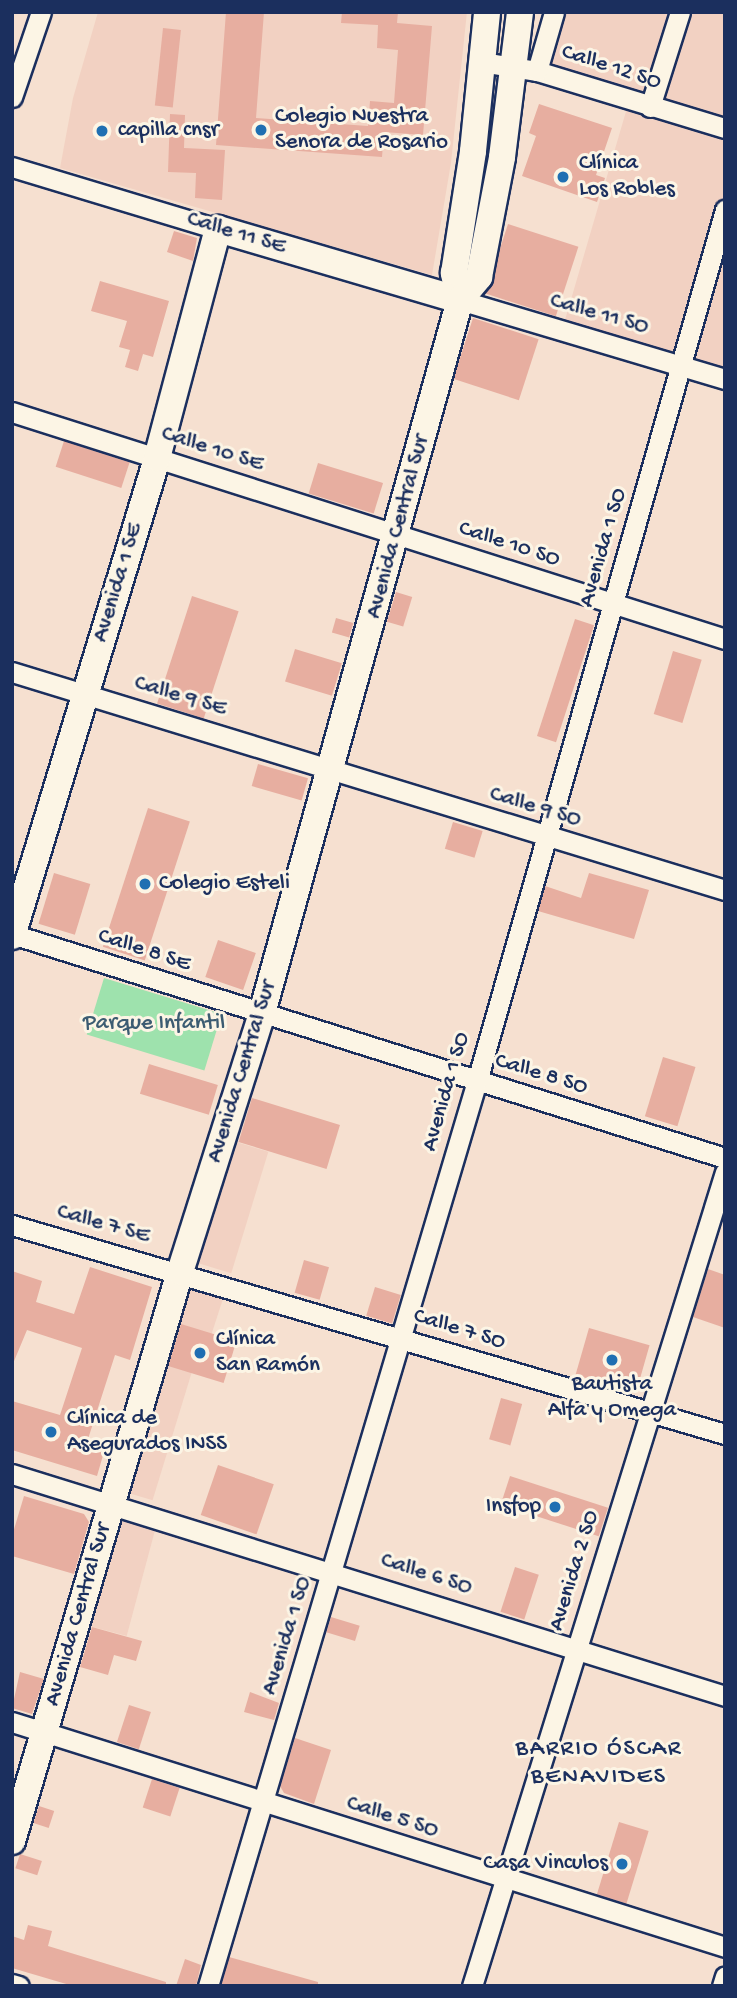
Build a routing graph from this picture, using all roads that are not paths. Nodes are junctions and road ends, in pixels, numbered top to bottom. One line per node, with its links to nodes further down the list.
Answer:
1 (41, 12): 8 (street)
2 (487, 12): 6 (street, Avenida Central Sur)
3 (520, 12): 7 (street, Avenida Central Sur)
4 (554, 12): 7 (street)
5 (680, 12): 9 (street)
6 (482, 61): 7 (street, Calle 12 SO); 14 (street, Avenida Central Sur)
7 (526, 69): 9 (street, Calle 12 SO); 14 (street, Avenida Central Sur)
8 (12, 97)
9 (650, 107): 10 (street, Calle 12 SO)
10 (725, 128)
11 (12, 167): 13 (street, Calle 11 SE)
12 (725, 210): 15 (street, Avenida 1 SO)
13 (218, 229): 14 (street, Calle 11 SE); 18 (street, Avenida 1 SE)
14 (460, 300): 15 (street, Calle 11 SO); 19 (street, Avenida Central Sur)
15 (680, 365): 16 (street, Calle 11 SO); 20 (street, Avenida 1 SO)
16 (725, 379)
17 (12, 412): 18 (street, Calle 10 SE)
18 (158, 458): 19 (street, Calle 10 SE); 23 (street, Avenida 1 SE)
19 (398, 534): 20 (street, Calle 10 SO); 24 (street, Avenida Central Sur)
20 (613, 606): 21 (street, Calle 10 SO); 25 (street, Avenida 1 SO)
21 (725, 639)
22 (12, 672): 23 (street, Calle 9 SE)
23 (85, 694): 24 (street, Calle 9 SE); 27 (street, Avenida 1 SE)
24 (333, 769): 25 (street, Calle 9 SO); 28 (street, Avenida Central Sur)
25 (543, 837): 26 (street, Calle 9 SO); 29 (street, Avenida 1 SO)
26 (725, 890)
27 (12, 935): 28 (street, Calle 8 SE)
28 (262, 1013): 29 (street, Calle 8 SO); 33 (street, Avenida Central Sur)
29 (477, 1081): 30 (street, Calle 8 SO); 34 (street, Avenida 1 SO)
30 (725, 1158)
31 (725, 1172): 35 (street, Avenida 2 SO)
32 (12, 1225): 33 (street, Calle 7 SE)
33 (180, 1272): 34 (street, Calle 7 SO); 38 (street, Avenida Central Sur)
34 (398, 1337): 35 (street, Calle 7 SO); 39 (street, Avenida 1 SO)
35 (649, 1412): 36 (street, Calle 7 SO); 40 (street, Avenida 2 SO)
36 (725, 1434)
37 (12, 1474): 38 (street, Calle 6 SO)
38 (110, 1504): 39 (street, Calle 6 SO); 43 (street, Avenida Central Sur)
39 (334, 1571): 40 (street, Calle 6 SO); 44 (street, Avenida 1 SO)
40 (577, 1649): 41 (street, Calle 6 SO); 46 (street, Avenida 2 SO)
41 (725, 1696)
42 (12, 1722): 43 (street, Calle 5 SO)
43 (45, 1732): 44 (street, Calle 5 SO); 45 (street, Avenida Central Sur)
44 (263, 1802): 46 (street, Calle 5 SO); 51 (street, Avenida 1 SO)
45 (12, 1841)
46 (505, 1879): 47 (street, Calle 5 SO); 52 (street, Avenida 2 SO)
47 (725, 1947)
48 (725, 1976): 53 (street)
49 (12, 1984): 50 (street)
50 (19, 1986)
51 (208, 1986)
52 (472, 1986)
53 (722, 1986)

